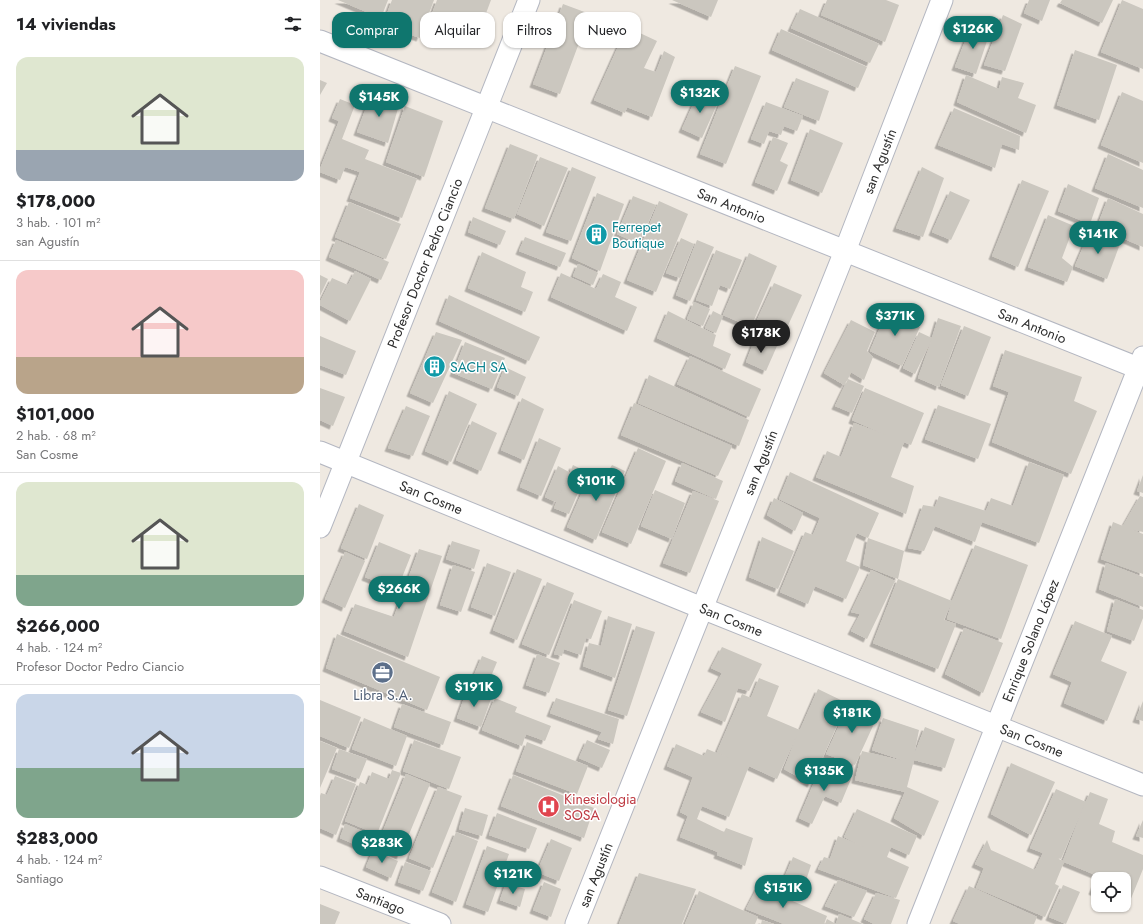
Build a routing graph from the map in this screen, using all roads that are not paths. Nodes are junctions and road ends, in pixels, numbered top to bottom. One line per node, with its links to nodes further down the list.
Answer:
1 (529, 0): 4 (street, Profesor Doctor Pedro Ciancio)
2 (942, 0): 5 (street, san Agustín)
3 (320, 41): 4 (street, San Antonio)
4 (486, 108): 5 (street, San Antonio); 8 (street, Profesor Doctor Pedro Ciancio)
5 (845, 251): 6 (street, San Antonio); 10 (street, san Agustín)
6 (1142, 365): 11 (street, Enrique Solano López)
7 (320, 452): 8 (street, San Cosme)
8 (346, 462): 9 (street, Profesor Doctor Pedro Ciancio); 10 (street, San Cosme)
9 (320, 527)
10 (702, 608): 11 (street, San Cosme); 15 (street, san Agustín)
11 (997, 726): 12 (street, San Cosme); 16 (street, Enrique Solano López)
12 (1143, 785)
13 (320, 877): 14 (street, Santiago)
14 (440, 924)
15 (576, 924)
16 (918, 924)

